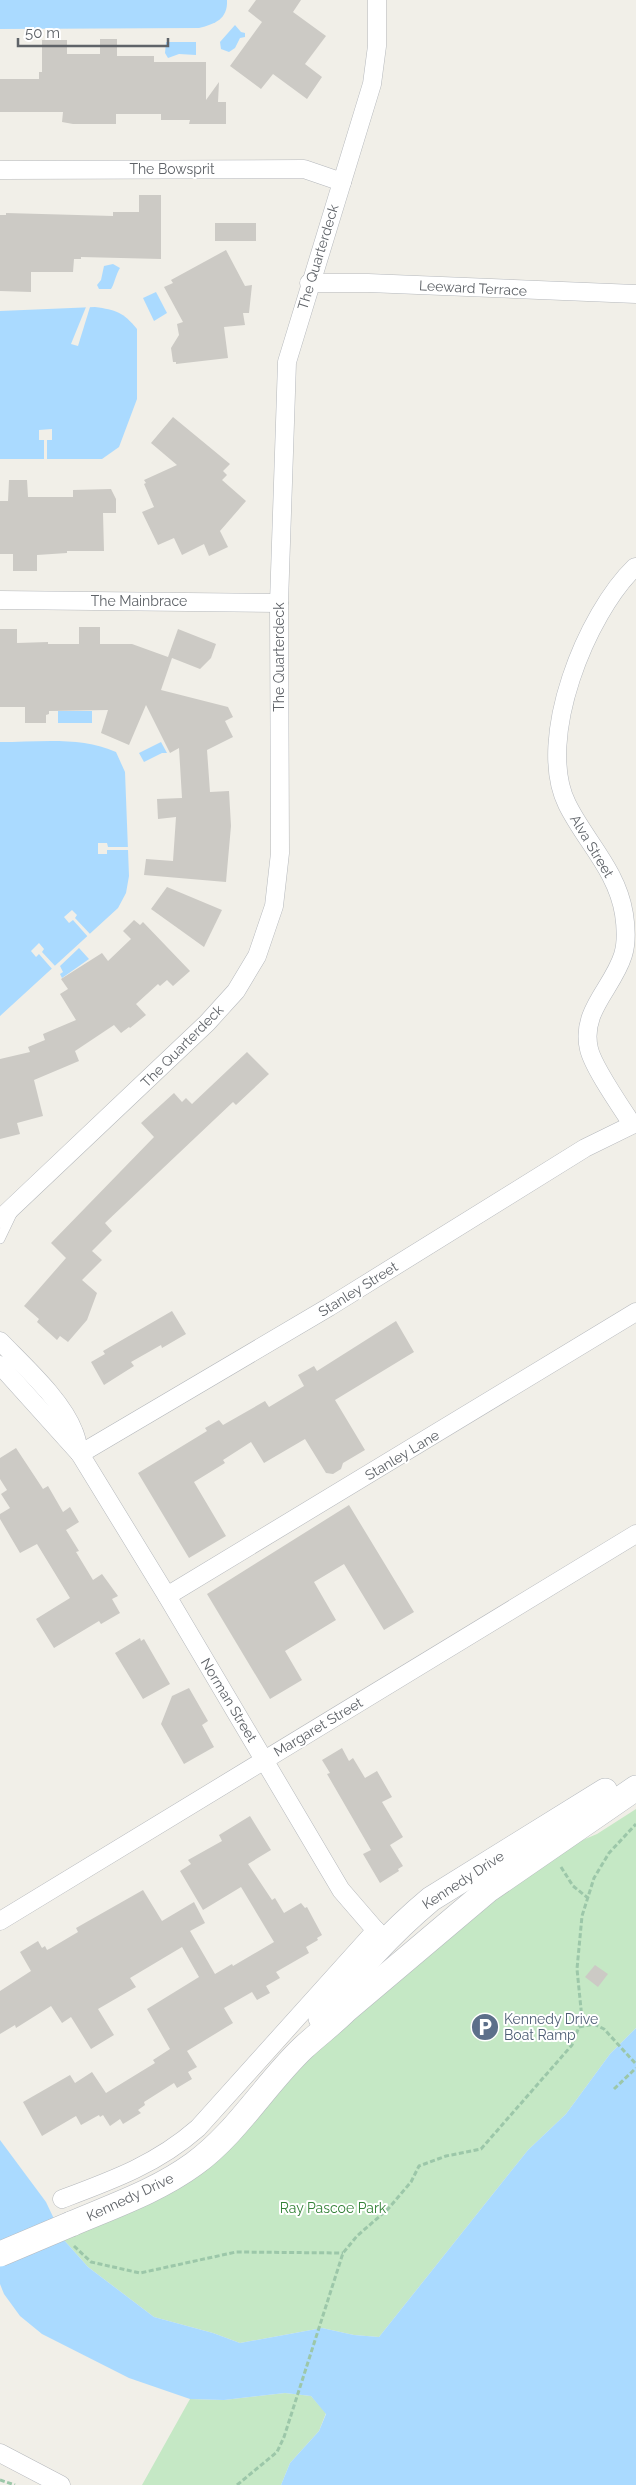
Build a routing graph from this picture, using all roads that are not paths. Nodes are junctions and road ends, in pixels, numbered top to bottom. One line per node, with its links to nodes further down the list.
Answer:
1 (377, 0): 3 (street, The Quarterdeck)
2 (0, 170): 3 (street, The Bowsprit)
3 (342, 182): 4 (street, The Quarterdeck)
4 (309, 283): 5 (street, Leeward Terrace); 8 (street, The Quarterdeck)
5 (636, 294)
6 (635, 567): 9 (street, Alva Street)
7 (0, 600): 8 (street, The Mainbrace)
8 (278, 603): 10 (street, The Quarterdeck)
9 (634, 1124): 16 (street, Stanley Street)
10 (21, 1199): 11 (street, The Quarterdeck); 12 (lane)
11 (0, 1219)
12 (0, 1239)
13 (636, 1312): 18 (street, Stanley Lane)
14 (0, 1340): 16 (street, Norman Street)
15 (0, 1365): 16 (street, Norman Street)
16 (80, 1454): 18 (street, Norman Street)
17 (636, 1534): 19 (street, Margaret Street)
18 (167, 1596): 19 (street, Norman Street)
19 (264, 1759): 23 (street, Margaret Street); 24 (street, Norman Street)
20 (636, 1772): 24 (street, Kennedy Drive)
21 (636, 1788): 22 (street, Kennedy Drive)
22 (518, 1869): 24 (street); 25 (street, Kennedy Drive)
23 (0, 1921)
24 (380, 1936): 25 (street, Kennedy Drive); 26 (street)
25 (303, 2048): 27 (street, Kennedy Drive, bridge)
26 (62, 2199)
27 (0, 2254)
28 (0, 2453): 29 (street)
29 (61, 2485)

